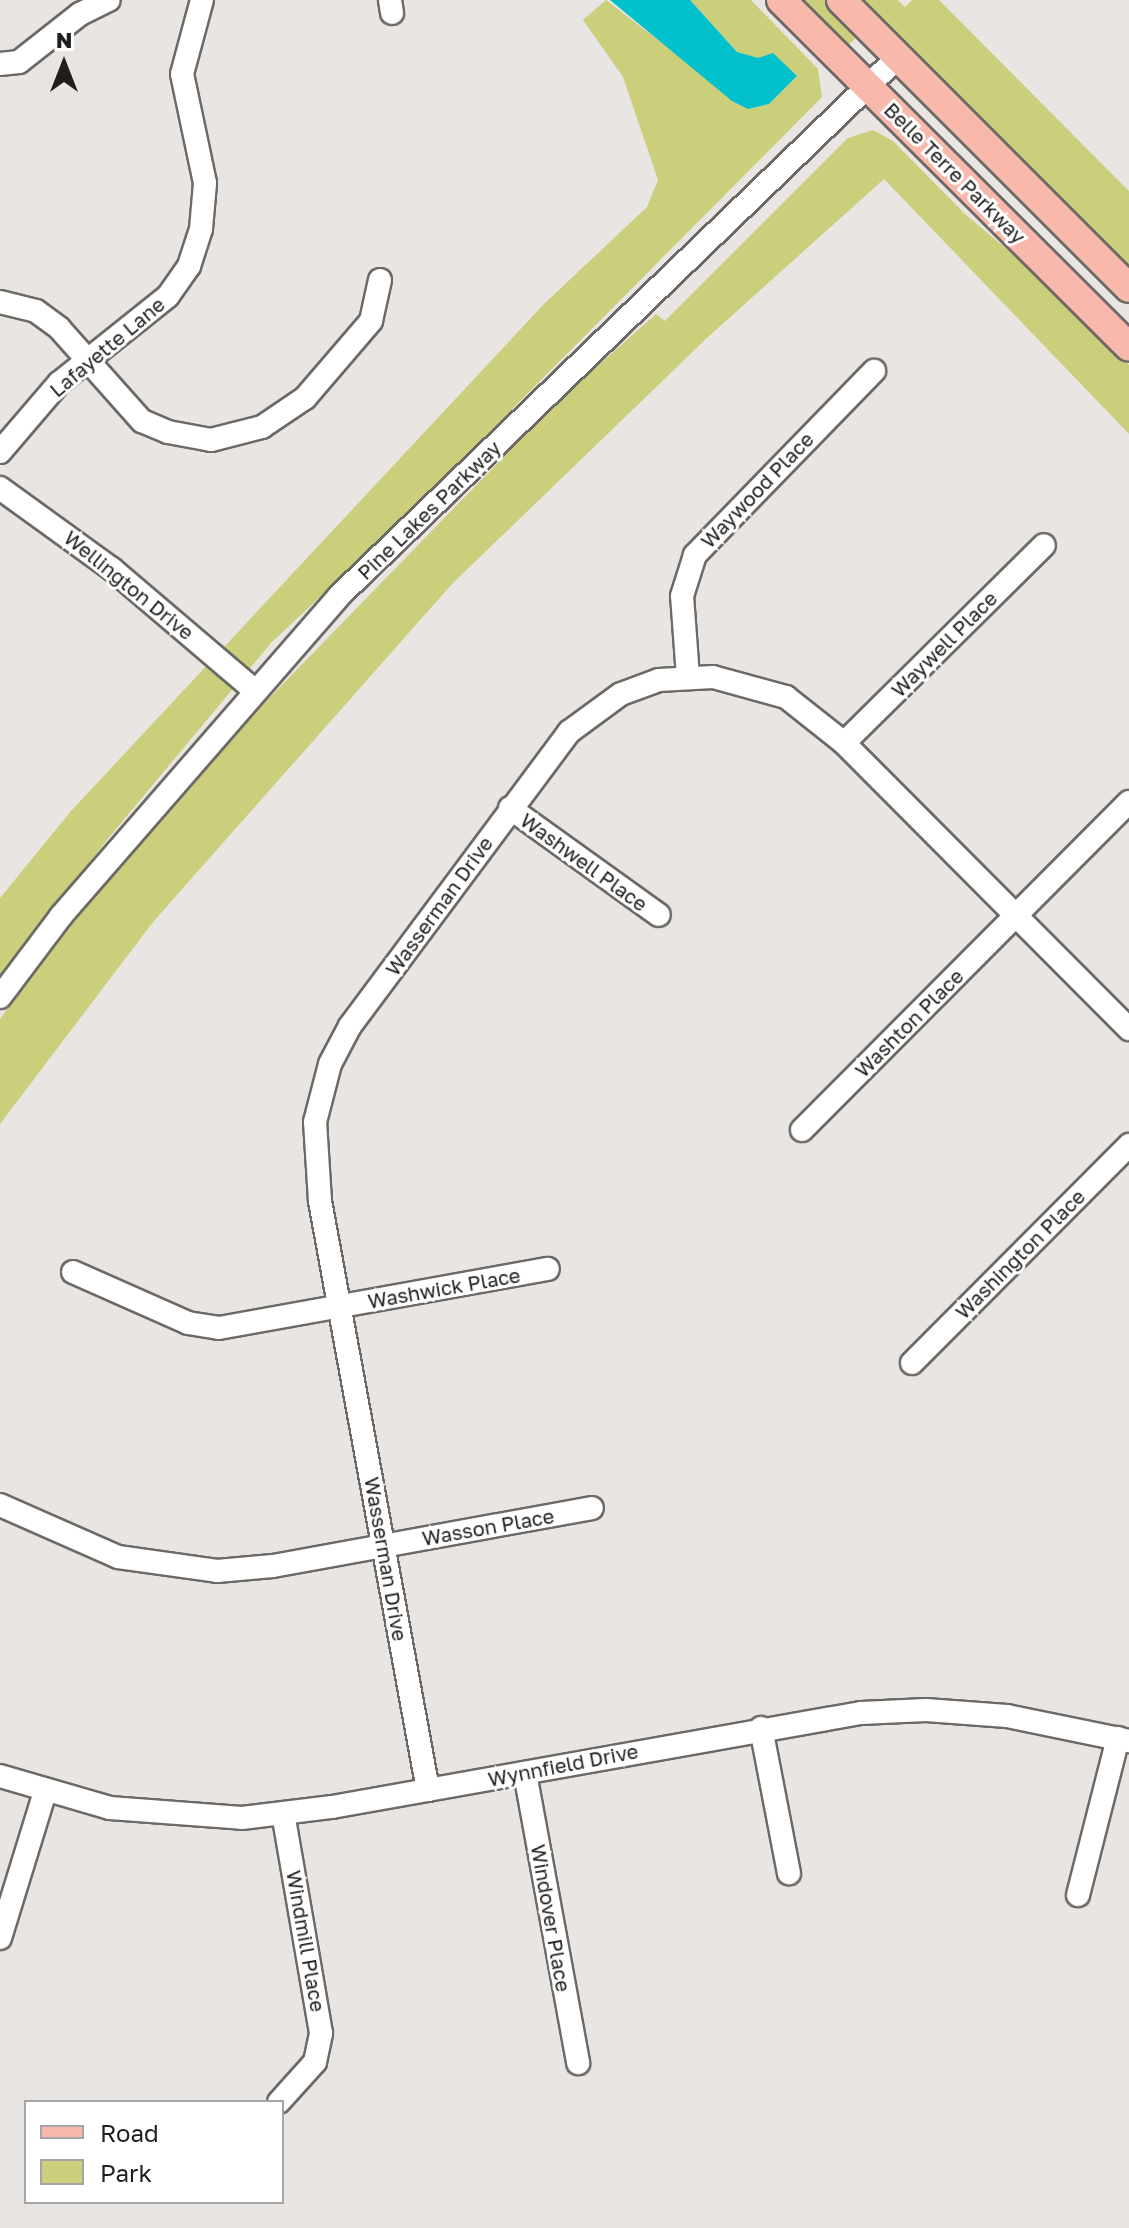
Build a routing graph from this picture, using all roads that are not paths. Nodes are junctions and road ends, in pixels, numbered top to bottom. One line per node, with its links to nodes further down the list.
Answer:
1 (109, 0): 6 (street)
2 (202, 0): 12 (street, Lafayette Lane)
3 (781, 0): 7 (main road, Belle Terre Parkway)
4 (841, 0): 5 (main road, Belle Terre Parkway)
5 (897, 58): 7 (street, Pine Lakes Parkway); 9 (main road, Belle Terre Parkway)
6 (0, 64)
7 (868, 87): 11 (main road, Belle Terre Parkway); 18 (street, Pine Lakes Parkway)
8 (380, 280): 12 (street)
9 (1129, 288)
10 (0, 302): 12 (street)
11 (1129, 347)
12 (86, 359): 14 (street, Lafayette Lane)
13 (874, 371): 17 (street, Waywood Place)
14 (0, 452)
15 (0, 488): 18 (street, Wellington Drive)
16 (1044, 545): 19 (street, Waywell Place)
17 (688, 677): 19 (street, Wasserman Drive); 21 (street, Wasserman Drive)
18 (253, 689): 24 (street, Pine Lakes Parkway)
19 (844, 743): 23 (street, Wasserman Drive)
20 (1129, 802): 23 (street, Washton Place)
21 (510, 808): 22 (street, Washwell Place); 30 (street, Wasserman Drive)
22 (659, 915)
23 (1015, 915): 25 (street, Wasserman Drive); 26 (street, Washton Place)
24 (0, 997)
25 (1129, 1029)
26 (802, 1130)
27 (1129, 1145): 31 (street, Washington Place)
28 (548, 1269): 30 (street, Washwick Place)
29 (73, 1272): 30 (street, Washwick Place)
30 (340, 1307): 34 (street, Wasserman Drive)
31 (912, 1363)
32 (0, 1505): 34 (street, Wasson Place)
33 (592, 1508): 34 (street, Wasson Place)
34 (384, 1546): 39 (street, Wasserman Drive)
35 (761, 1728): 36 (street, Wynnfield Drive); 37 (street, Wynnfield Drive); 42 (street)
36 (1124, 1740): 43 (street)
37 (525, 1773): 39 (street, Wynnfield Drive); 45 (street, Windover Place)
38 (0, 1776): 40 (street, Wynnfield Drive)
39 (428, 1790): 41 (street, Wynnfield Drive)
40 (45, 1792): 41 (street, Wynnfield Drive); 44 (street)
41 (283, 1814): 46 (street, Windmill Place)
42 (789, 1873)
43 (1078, 1895)
44 (0, 1938)
45 (578, 2063)
46 (281, 2100)

